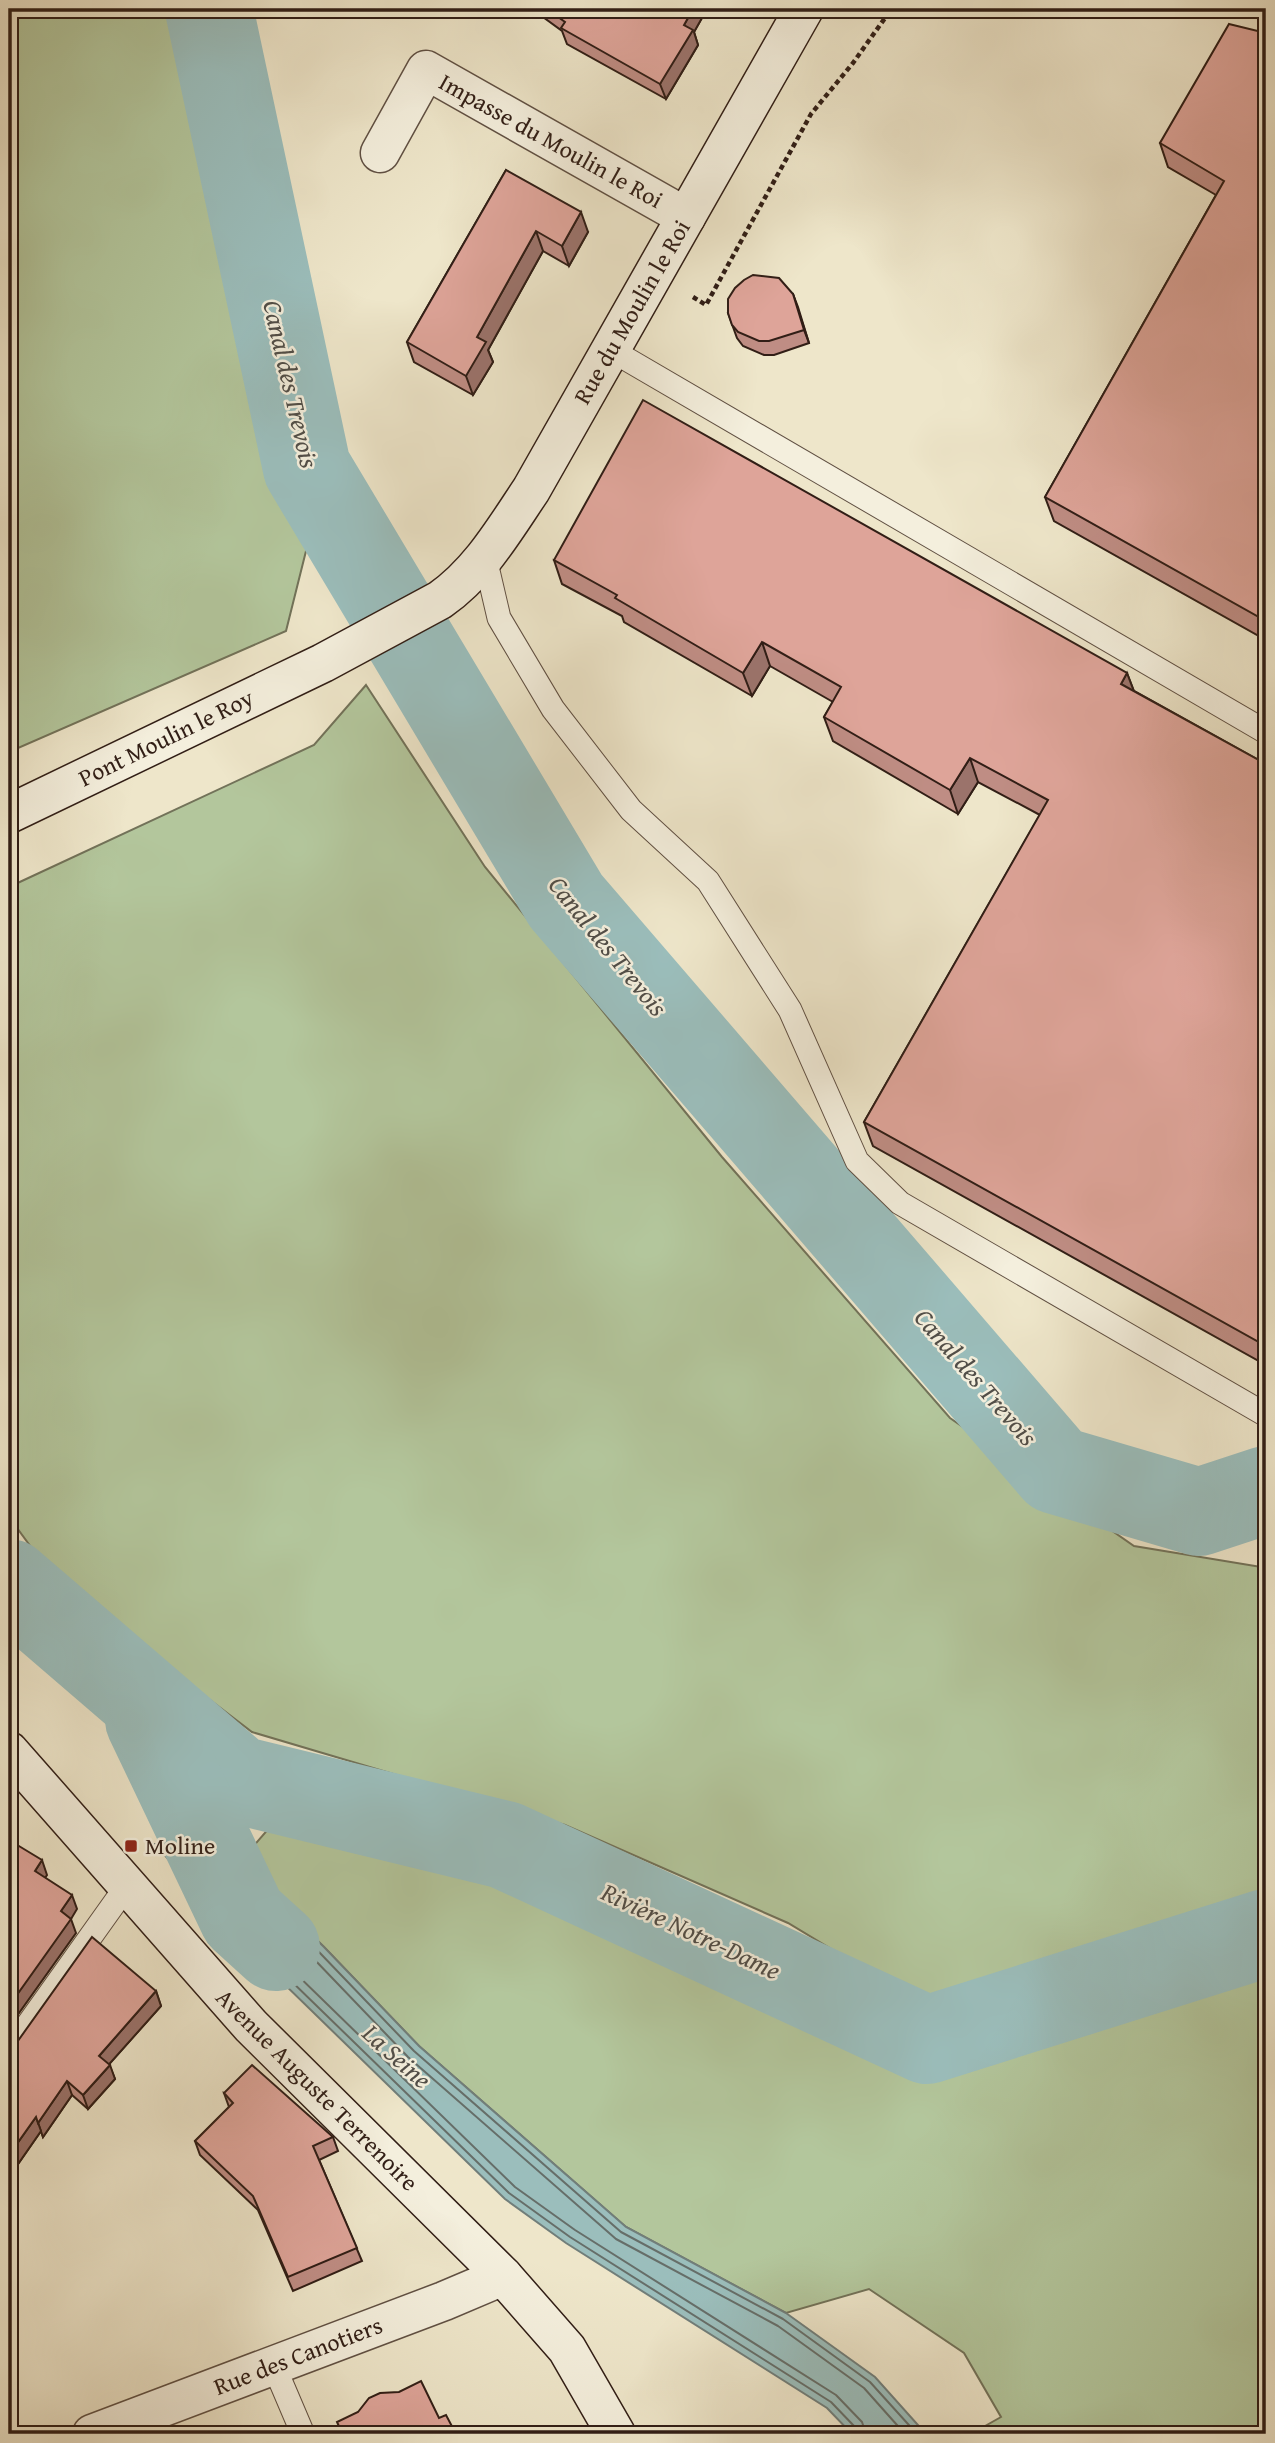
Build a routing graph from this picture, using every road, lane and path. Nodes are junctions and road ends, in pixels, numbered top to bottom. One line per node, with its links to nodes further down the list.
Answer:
1 (804, 9): 4 (street, Rue du Moulin le Roi)
2 (889, 9): 5 (path)
3 (380, 153): 4 (street, Impasse du Moulin le Roi)
4 (686, 217): 6 (street, Rue du Moulin le Roi)
5 (706, 304)
6 (611, 350): 7 (street, Rue du Moulin le Roi); 9 (lane)
7 (485, 558): 8 (street, Rue du Moulin le Roi); 11 (lane)
8 (440, 600): 10 (street, Pont Moulin le Roy)
9 (1266, 732)
10 (9, 814)
11 (1266, 1415)
12 (15, 1769): 13 (street, Avenue Auguste Terrenoire)
13 (126, 1887): 14 (lane); 15 (street, Avenue Auguste Terrenoire)
14 (9, 2051)
15 (503, 2276): 16 (street, Rue des Canotiers); 19 (street, Avenue Auguste Terrenoire)
16 (274, 2365): 17 (street, Rue des Canotiers); 18 (lane)
17 (92, 2434)
18 (303, 2434)
19 (617, 2434)

